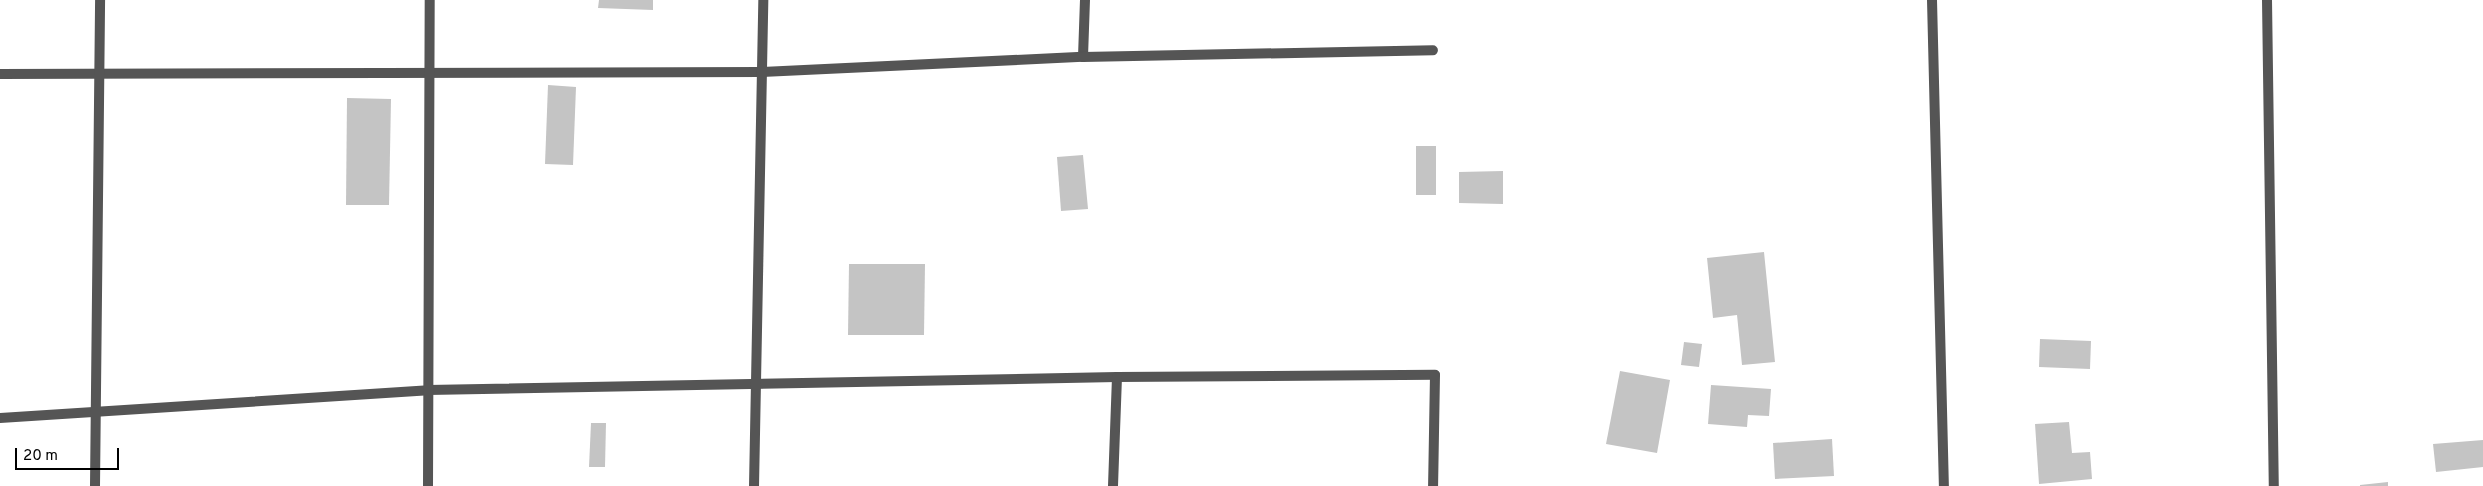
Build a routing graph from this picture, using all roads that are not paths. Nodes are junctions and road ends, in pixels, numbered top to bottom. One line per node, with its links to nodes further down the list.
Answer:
1 (100, 0): 11 (street)
2 (430, 0): 12 (street)
3 (763, 0): 9 (street)
4 (1085, 0): 8 (street)
5 (1932, 0): 23 (street)
6 (2267, 0): 24 (street)
7 (1433, 50): 8 (street)
8 (1082, 57): 9 (street)
9 (761, 72): 12 (street); 14 (street)
10 (0, 74): 11 (street)
11 (100, 74): 12 (street); 16 (street)
12 (431, 75): 15 (street)
13 (1117, 377): 14 (street); 21 (street); 22 (street)
14 (756, 385): 15 (street); 20 (street)
15 (428, 390): 16 (street); 19 (street)
16 (95, 413): 17 (street); 18 (street)
17 (0, 418)
18 (95, 486)
19 (428, 486)
20 (754, 486)
21 (1113, 486)
22 (1433, 486)
23 (1944, 486)
24 (2274, 486)

